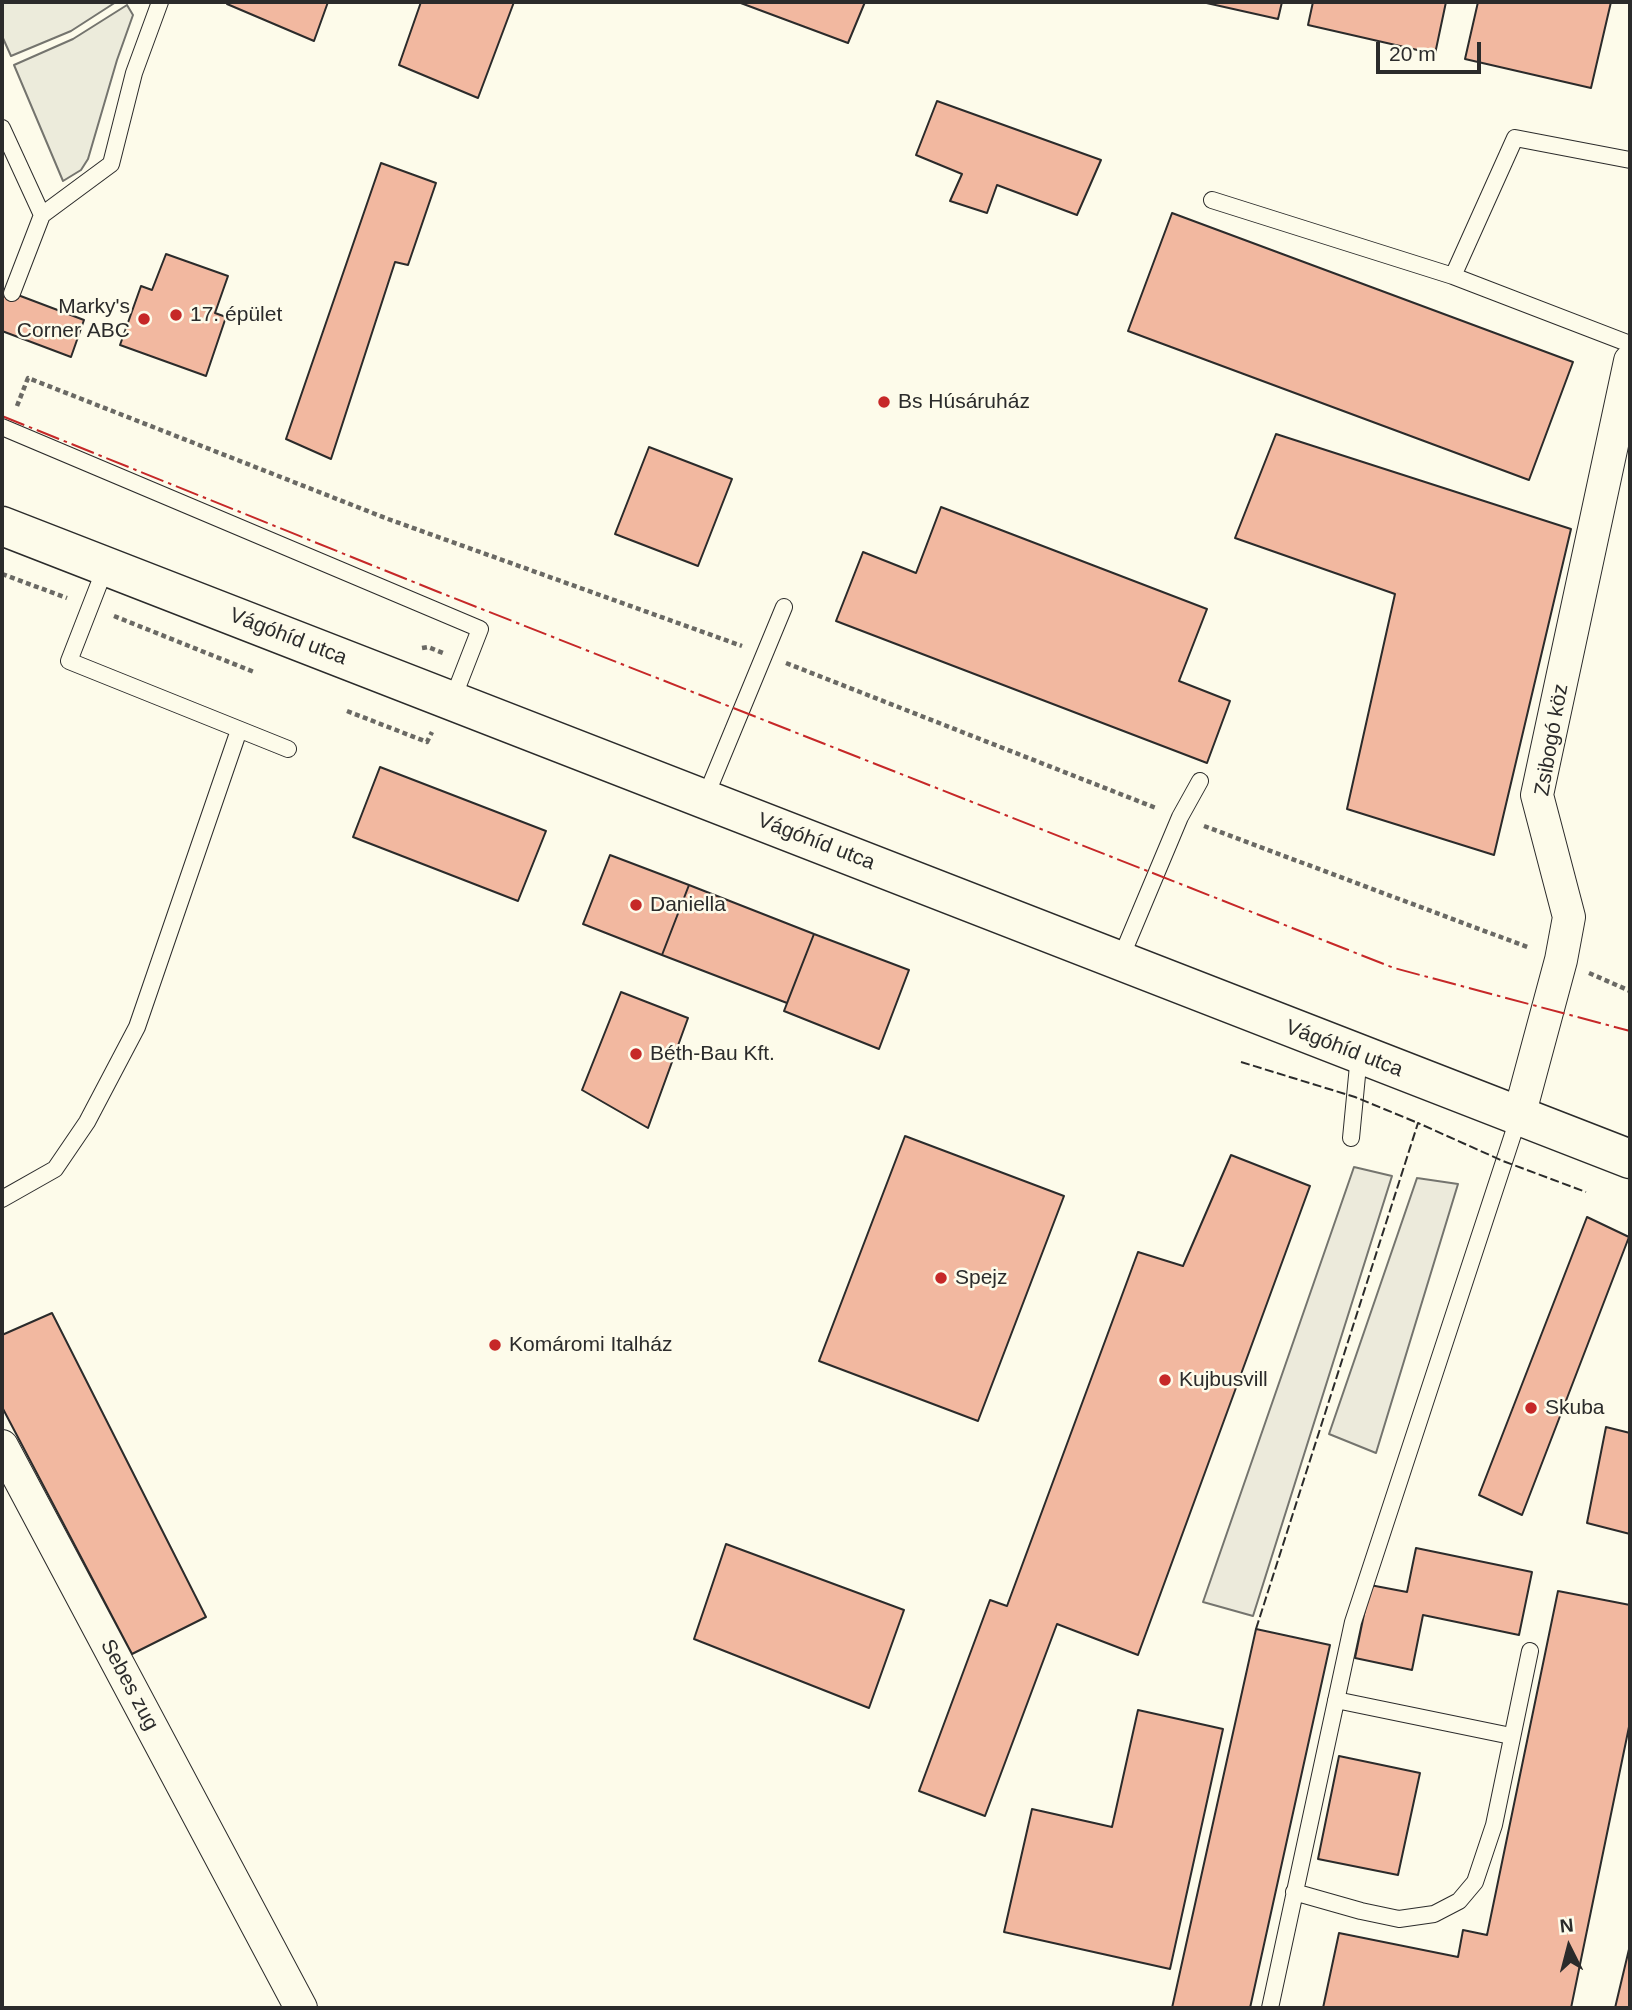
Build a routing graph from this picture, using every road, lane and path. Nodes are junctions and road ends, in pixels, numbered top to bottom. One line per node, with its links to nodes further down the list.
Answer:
1 (160, 2): 5 (lane)
2 (2, 128): 5 (lane)
3 (1630, 160): 6 (lane)
4 (1212, 200): 6 (lane)
5 (42, 215): 7 (lane)
6 (1453, 276): 8 (lane)
7 (12, 293)
8 (1630, 344)
9 (1630, 361): 28 (street, Zsibogó köz)
10 (28, 378): 17 (path)
11 (2, 427): 19 (lane)
12 (2, 526): 13 (main road, Vágóhíd utca)
13 (106, 566): 15 (lane); 19 (main road, Vágóhíd utca)
14 (2, 574): 15 (path)
15 (90, 607): 18 (path); 21 (lane)
16 (784, 607): 17 (lane)
17 (764, 654): 25 (lane); 26 (path)
18 (254, 672)
19 (452, 701): 25 (main road, Vágóhíd utca)
20 (347, 711): 22 (path)
21 (239, 730): 23 (lane); 34 (lane)
22 (427, 742)
23 (288, 749)
24 (1200, 781): 26 (lane)
25 (704, 799): 27 (main road, Vágóhíd utca)
26 (1180, 817): 27 (lane); 28 (path)
27 (1120, 960): 30 (main road, Vágóhíd utca)
28 (1562, 960): 29 (path); 31 (street, Zsibogó köz)
29 (1630, 991)
30 (1359, 1055): 31 (main road, Vágóhíd utca); 32 (lane)
31 (1518, 1115): 33 (main road, Vágóhíd utca); 37 (lane)
32 (1351, 1138)
33 (1630, 1160)
34 (2, 1199)
35 (2, 1446): 40 (street, Sebes zug)
36 (1530, 1651): 38 (lane)
37 (1336, 1700): 38 (lane); 39 (lane)
38 (1511, 1736): 39 (lane)
39 (1294, 1892): 41 (lane)
40 (301, 2008)
41 (1269, 2008)

